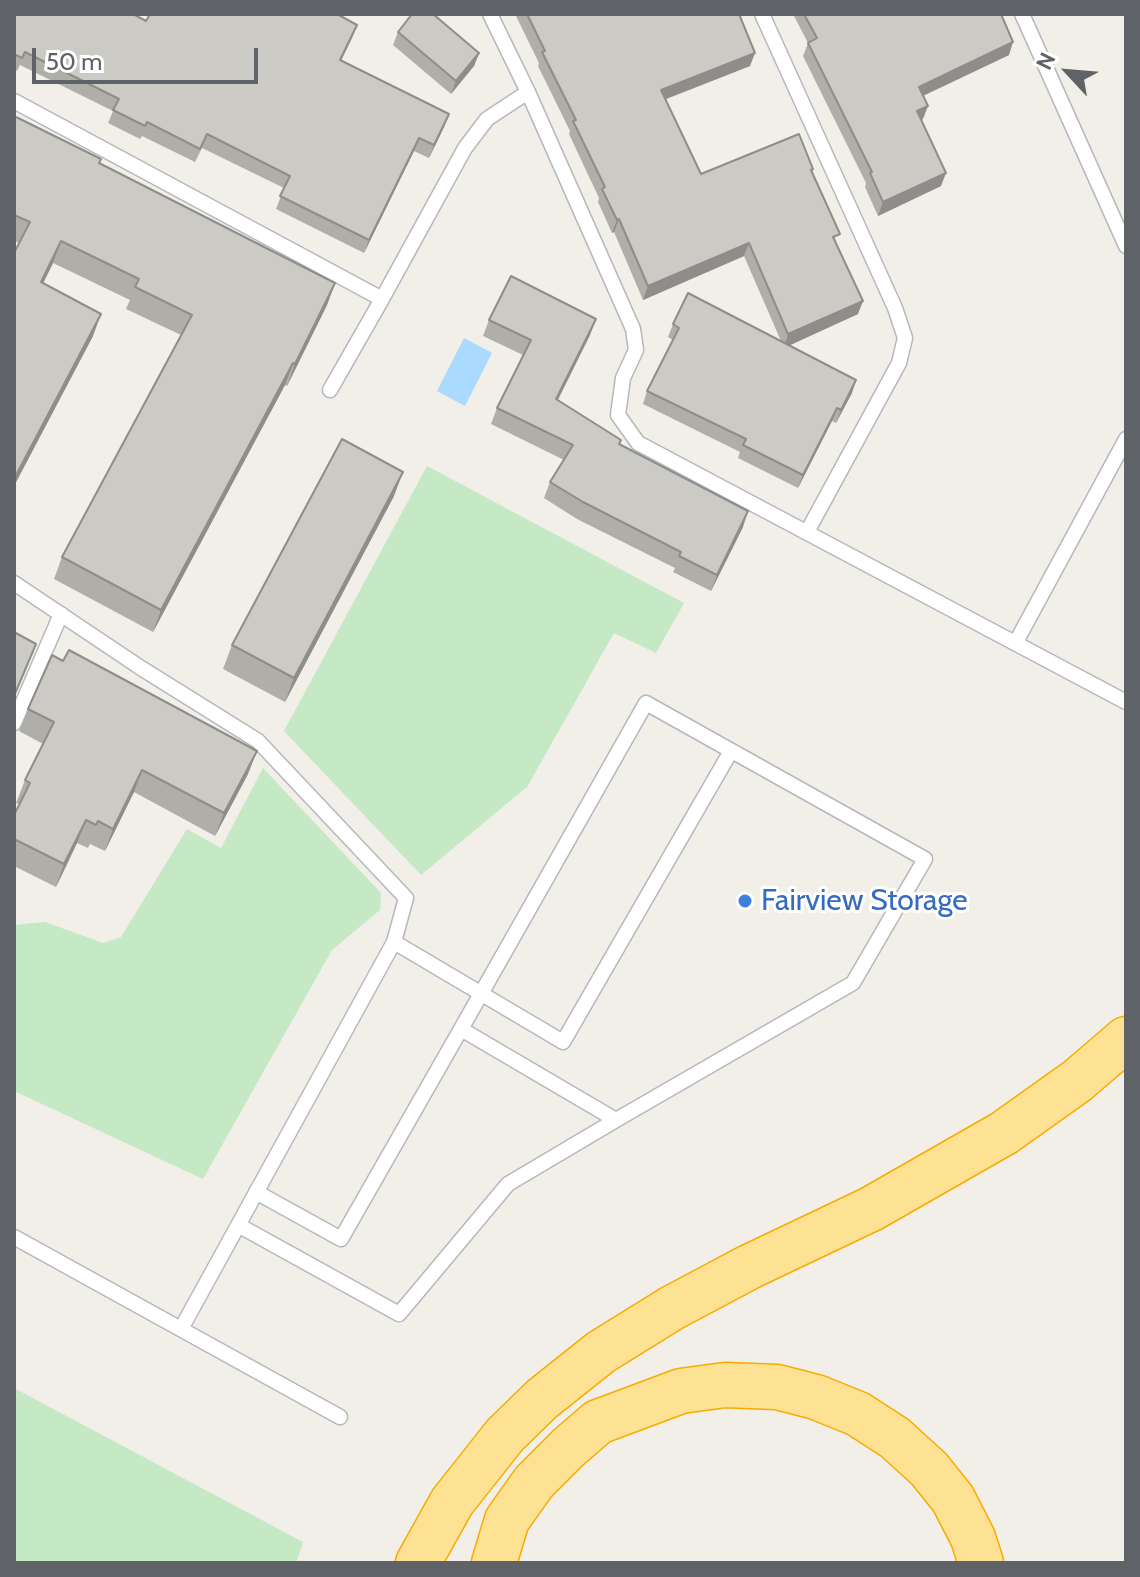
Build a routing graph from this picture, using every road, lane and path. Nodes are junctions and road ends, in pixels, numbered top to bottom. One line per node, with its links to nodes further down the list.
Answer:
1 (490, 14): 4 (lane)
2 (762, 14): 10 (lane)
3 (1022, 14): 6 (lane)
4 (528, 92): 7 (lane); 10 (lane)
5 (14, 101): 7 (lane)
6 (1126, 246)
7 (382, 299): 8 (lane)
8 (330, 390)
9 (1126, 439): 13 (lane)
10 (807, 532): 13 (lane)
11 (14, 583): 12 (lane)
12 (61, 614): 15 (lane); 17 (lane)
13 (1016, 642): 14 (lane)
14 (1126, 702)
15 (14, 723)
16 (731, 751): 18 (lane); 18 (lane); 21 (lane)
17 (394, 942): 18 (lane); 22 (lane)
18 (480, 994): 19 (lane)
19 (461, 1029): 21 (lane); 22 (lane)
20 (1126, 1039): 28 (highway)
21 (616, 1120): 23 (lane)
22 (256, 1192): 23 (lane)
23 (238, 1225): 25 (lane)
24 (14, 1237): 25 (lane)
25 (181, 1329): 26 (lane)
26 (340, 1417)
27 (507, 1520): 29 (highway); 30 (highway); 31 (highway)
28 (418, 1563)
29 (479, 1563)
30 (494, 1563)
31 (981, 1563)

